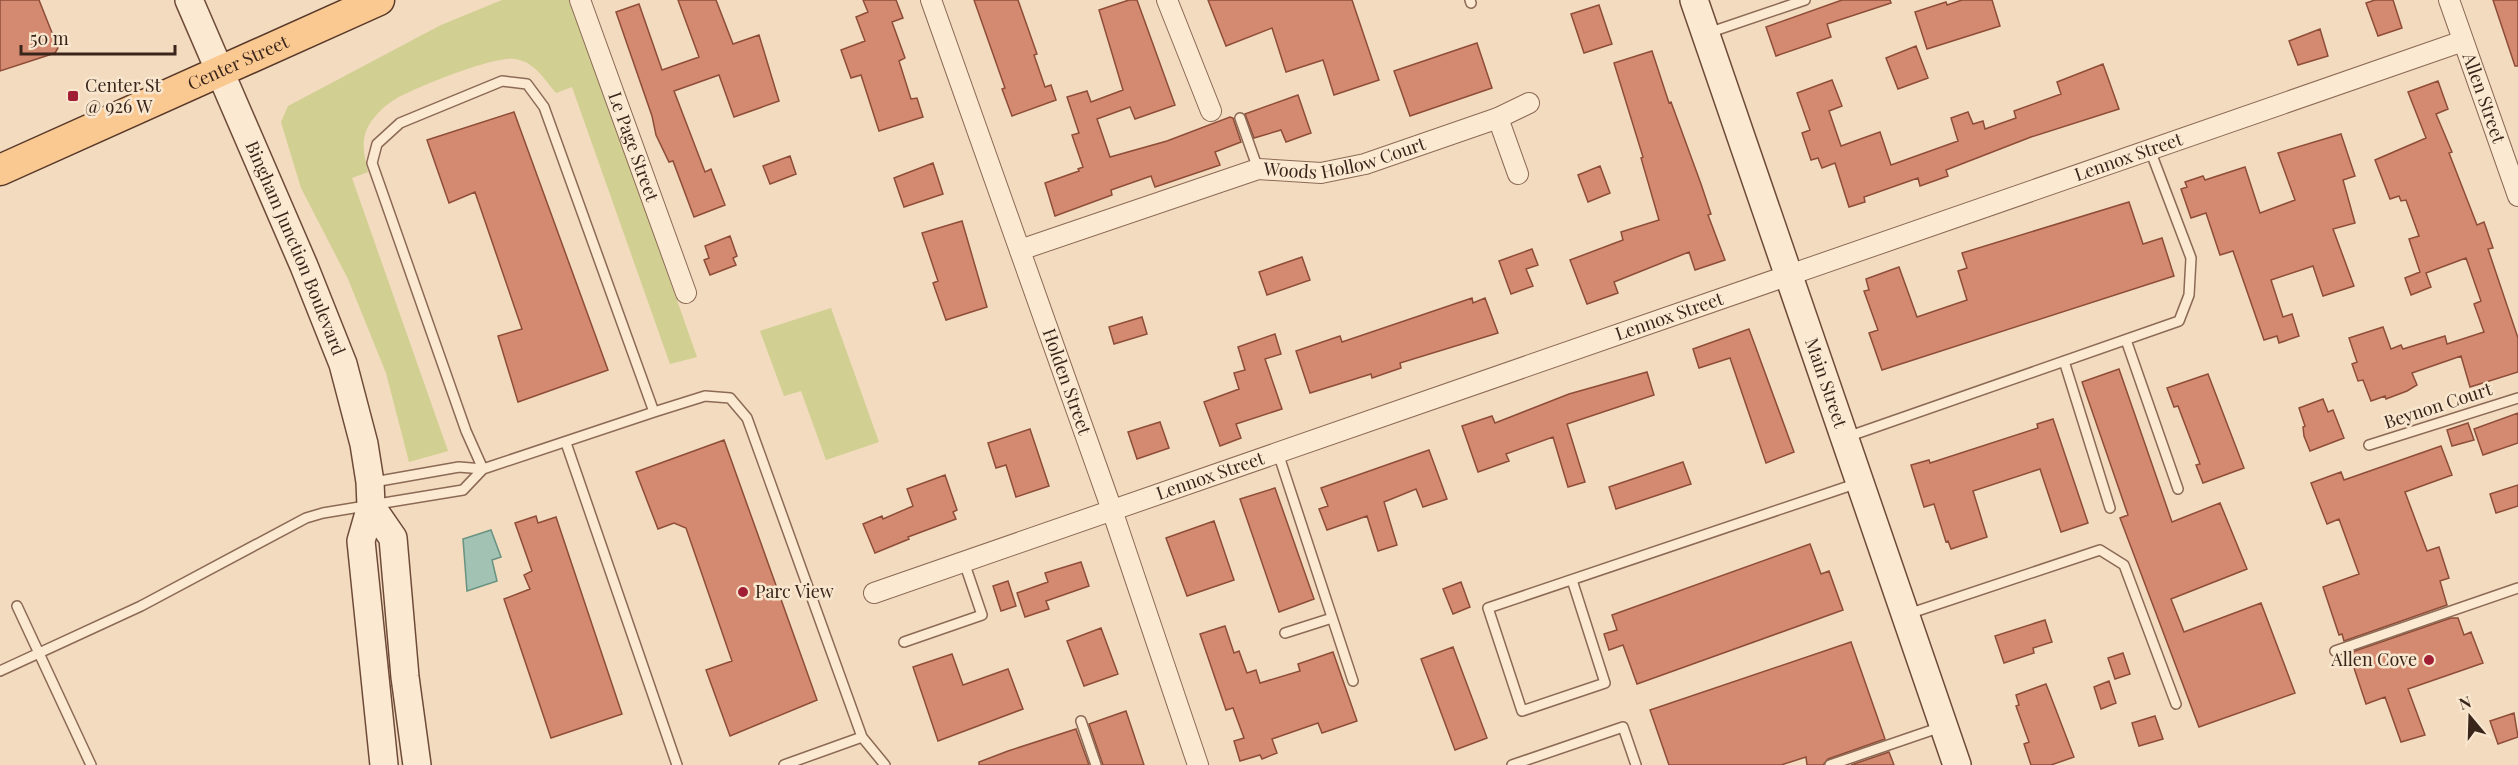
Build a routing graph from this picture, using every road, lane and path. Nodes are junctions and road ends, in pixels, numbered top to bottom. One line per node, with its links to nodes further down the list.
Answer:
1 (189, 0): 11 (main road, Bingham Junction Boulevard)
2 (379, 0): 11 (main road, Center Street)
3 (579, 0): 23 (street, Le Page Street)
4 (931, 0): 21 (street, Holden Street)
5 (1167, 0): 13 (street)
6 (1695, 0): 9 (main road, Main Street)
7 (1805, 0): 9 (lane)
8 (2449, 0): 10 (street, Allen Street)
9 (1706, 33): 22 (main road, Main Street)
10 (2463, 41): 16 (street, Lennox Street); 20 (street, Allen Street)
11 (221, 72): 18 (main road, Center Street); 35 (main road, Bingham Junction Boulevard)
12 (1529, 104): 15 (street, Woods Hollow Court)
13 (1211, 111)
14 (1240, 118): 17 (lane)
15 (1498, 118): 17 (street, Woods Hollow Court); 19 (street)
16 (2150, 150): 22 (street, Lennox Street); 24 (lane)
17 (1258, 169): 21 (street, Woods Hollow Court)
18 (0, 170)
19 (1518, 174)
20 (2518, 196)
21 (1020, 250): 37 (street, Holden Street)
22 (1789, 275): 28 (main road, Main Street); 31 (street, Lennox Street)
23 (686, 293)
24 (2126, 340): 25 (lane); 34 (lane)
25 (2064, 361): 28 (lane); 36 (lane)
26 (2518, 398): 30 (lane, Beynon Court)
27 (654, 412): 29 (lane); 32 (lane); 54 (lane)
28 (1845, 438): 33 (main road, Main Street)
29 (566, 443): 32 (lane); 58 (lane)
30 (2369, 445)
31 (1278, 453): 37 (street, Lennox Street); 44 (lane)
32 (483, 469): 35 (lane); 35 (lane)
33 (1860, 482): 39 (lane); 43 (main road, Main Street)
34 (2178, 489)
35 (371, 494): 48 (lane); 56 (main road, Bingham Junction Boulevard); 57 (main road, Bingham Junction Boulevard)
36 (2110, 508)
37 (1112, 510): 38 (street, Lennox Street); 62 (street, Holden Street)
38 (964, 562): 41 (street, Lennox Street); 46 (lane)
39 (1572, 580): 39 (lane)
40 (2518, 588): 47 (lane)
41 (874, 593)
42 (17, 606): 48 (lane)
43 (1905, 615): 51 (lane); 53 (main road, Main Street)
44 (1332, 618): 45 (lane); 50 (lane)
45 (1285, 633)
46 (904, 642)
47 (2335, 651)
48 (39, 653): 49 (lane); 55 (lane)
49 (0, 671)
50 (1353, 681)
51 (2176, 704)
52 (1081, 721): 61 (lane)
53 (1943, 726): 65 (lane); 66 (main road, Main Street)
54 (862, 737): 59 (lane); 60 (lane)
55 (90, 765)
56 (384, 765)
57 (417, 765)
58 (677, 765)
59 (784, 765)
60 (885, 765)
61 (1096, 765)
62 (1198, 765)
63 (1512, 765): 64 (lane)
64 (1636, 765)
65 (1830, 765)
66 (1957, 765)

